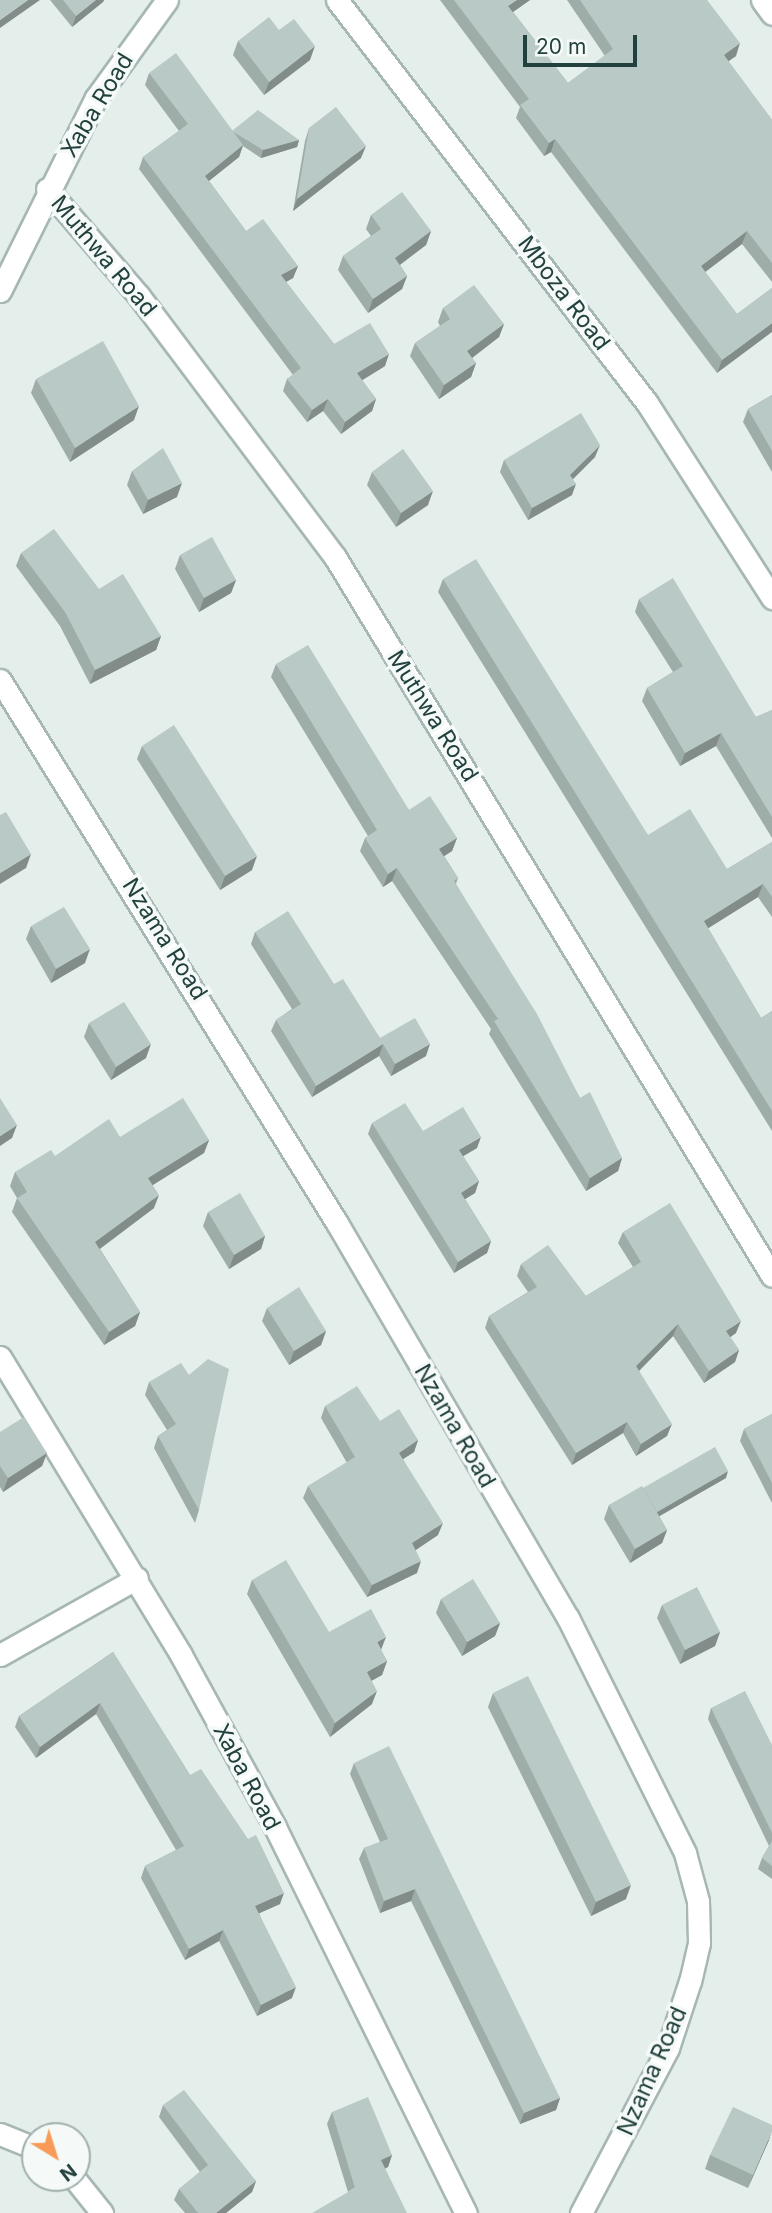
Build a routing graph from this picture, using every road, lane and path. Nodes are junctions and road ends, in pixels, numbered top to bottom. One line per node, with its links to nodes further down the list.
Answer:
1 (167, 0): 5 (street, Xaba Road)
2 (337, 0): 7 (street, Mboza Road)
3 (762, 0): 4 (street)
4 (772, 14)
5 (47, 189): 6 (street, Xaba Road); 9 (street, Muthwa Road)
6 (0, 291)
7 (772, 598)
8 (0, 680): 18 (street, Nzama Road)
9 (772, 1276)
10 (0, 1356): 11 (street, Xaba Road)
11 (136, 1578): 12 (street); 17 (street, Xaba Road)
12 (0, 1655)
13 (0, 2134): 14 (street)
14 (21, 2142)
15 (85, 2192): 16 (street)
16 (102, 2213)
17 (466, 2213)
18 (581, 2213)

